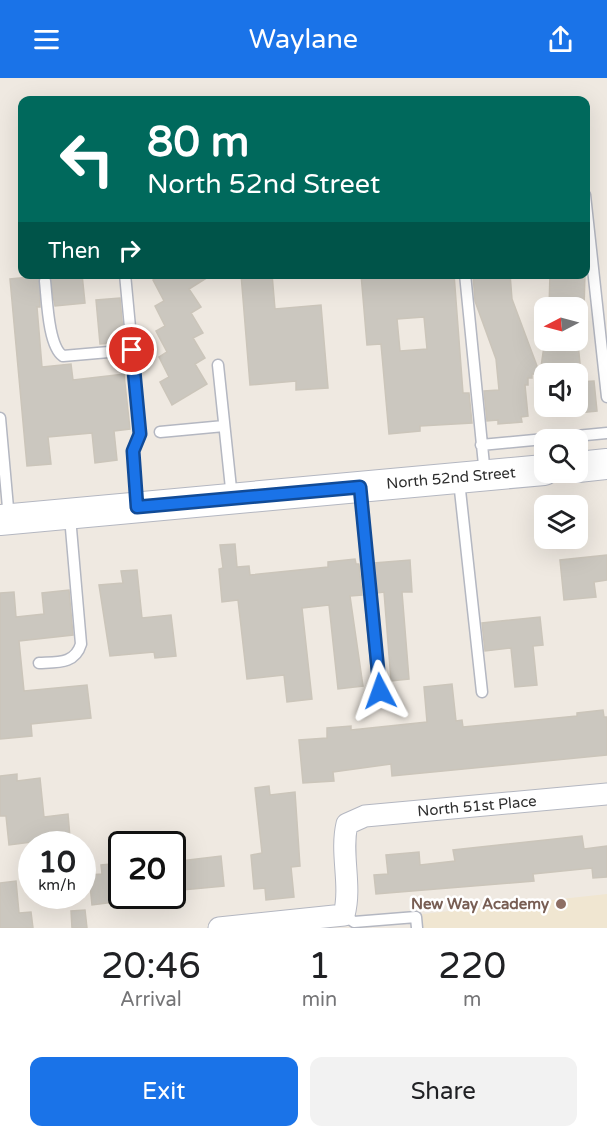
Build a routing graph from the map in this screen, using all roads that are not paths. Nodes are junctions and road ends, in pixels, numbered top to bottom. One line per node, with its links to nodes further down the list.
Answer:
1 (590, 241): 7 (lane)
2 (125, 279): 5 (lane)
3 (465, 279): 12 (lane)
4 (45, 281): 5 (lane)
5 (132, 350): 19 (lane)
6 (218, 365): 9 (lane)
7 (607, 397)
8 (0, 418): 21 (lane)
9 (224, 426): 10 (lane); 18 (lane)
10 (160, 432)
11 (607, 433): 12 (lane)
12 (481, 445): 16 (lane)
13 (607, 464): 14 (main road)
14 (588, 466)
15 (534, 471): 16 (main road, North 52nd Street)
16 (472, 476): 17 (main road, North 52nd Street); 24 (lane)
17 (360, 487): 18 (main road, North 52nd Street); 23 (lane)
18 (232, 498): 19 (main road, North 52nd Street)
19 (137, 507): 20 (main road, North 52nd Street)
20 (69, 513): 21 (main road, North 52nd Street); 22 (lane)
21 (5, 519)
22 (39, 663)
23 (380, 691)
24 (482, 692)
25 (607, 794): 26 (street, North 51st Place)
26 (344, 915): 27 (street); 29 (lane)
27 (306, 924): 28 (street)
28 (219, 928)
29 (417, 928)

